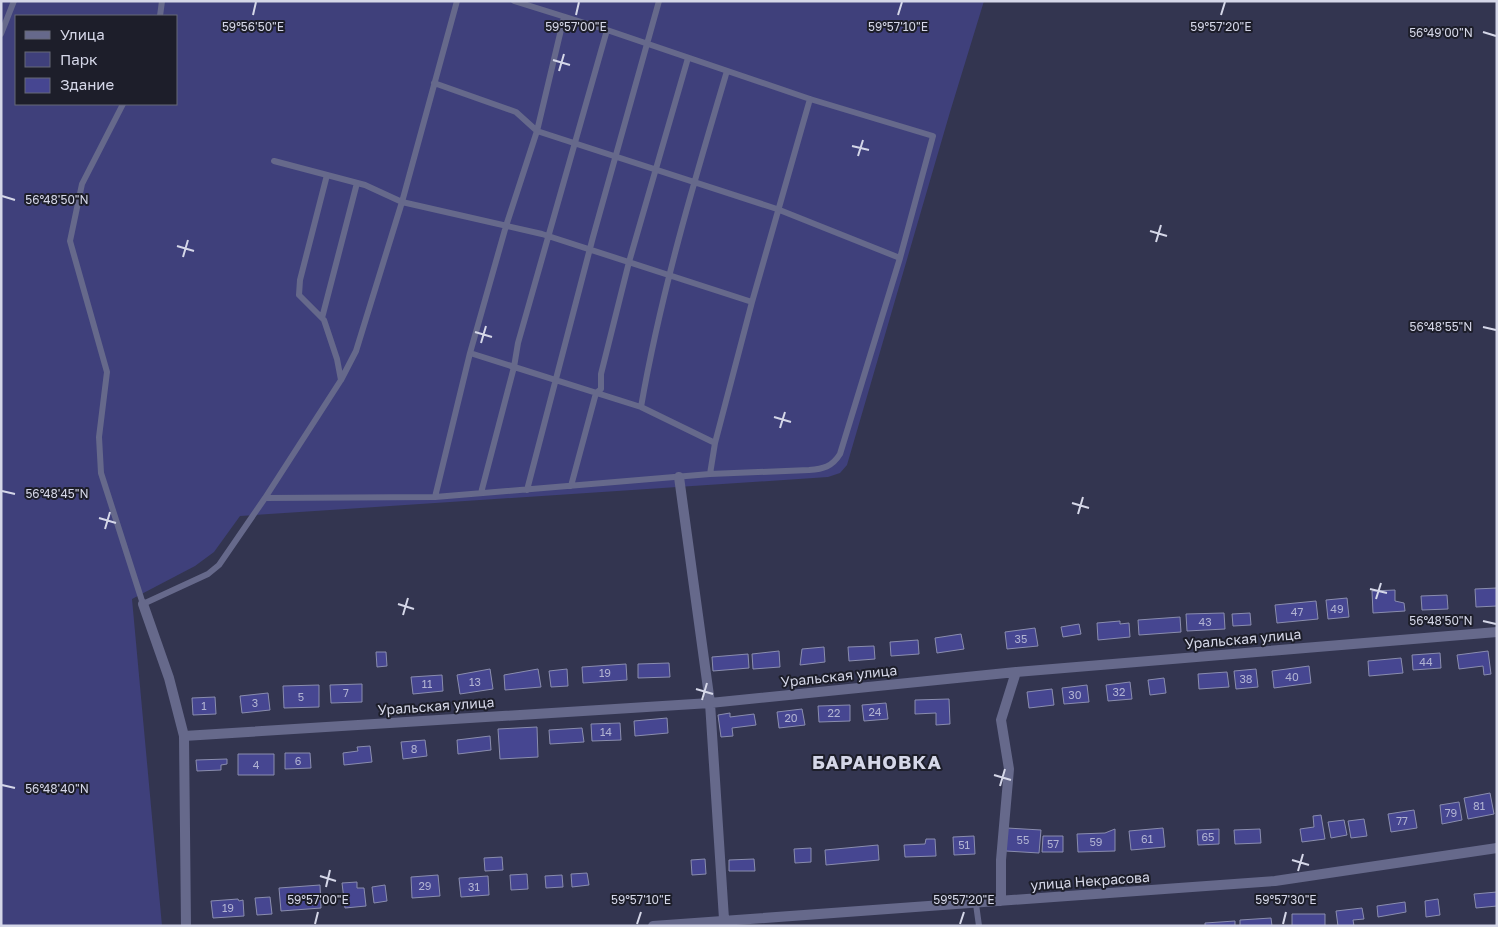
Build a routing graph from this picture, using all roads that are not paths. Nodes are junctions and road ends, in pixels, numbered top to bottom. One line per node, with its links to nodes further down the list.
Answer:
1 (14, 1): 9 (lane)
2 (162, 1): 6 (lane)
3 (457, 1): 13 (lane)
4 (514, 1): 7 (lane)
5 (660, 1): 10 (lane)
6 (160, 15)
7 (564, 17): 8 (lane); 16 (lane)
8 (607, 30): 10 (lane); 17 (lane)
9 (1, 34)
10 (648, 44): 11 (lane); 18 (lane)
11 (688, 58): 12 (lane); 20 (lane)
12 (727, 70): 14 (lane); 22 (lane)
13 (434, 83): 16 (lane); 24 (lane)
14 (810, 99): 25 (lane); 29 (lane)
15 (122, 105): 48 (lane)
16 (537, 131): 17 (lane); 26 (lane)
17 (574, 143): 18 (lane); 27 (lane)
18 (616, 157): 20 (lane); 28 (lane)
19 (274, 161): 21 (lane)
20 (657, 170): 22 (lane); 30 (lane)
21 (327, 176): 23 (lane); 33 (lane)
22 (694, 182): 25 (lane); 31 (lane)
23 (357, 183): 24 (lane); 33 (lane)
24 (402, 202): 26 (lane); 36 (lane)
25 (777, 209): 29 (lane); 32 (lane)
26 (506, 226): 27 (lane); 34 (lane)
27 (548, 236): 28 (lane); 35 (lane)
28 (590, 249): 30 (lane); 37 (lane)
29 (900, 258): 41 (lane)
30 (629, 262): 31 (lane); 38 (lane)
31 (668, 274): 32 (lane); 39 (lane)
32 (752, 302): 40 (lane)
33 (322, 318): 36 (lane)
34 (470, 353): 35 (lane); 46 (lane)
35 (514, 367): 37 (lane); 45 (lane)
36 (341, 380): 47 (lane)
37 (556, 380): 38 (lane); 44 (lane)
38 (596, 393): 39 (lane); 43 (lane)
39 (641, 407): 40 (lane)
40 (715, 443): 41 (lane)
41 (710, 474): 42 (lane)
42 (679, 477): 43 (lane); 51 (street)
43 (571, 486): 44 (lane)
44 (527, 490): 45 (lane)
45 (481, 493): 46 (lane)
46 (435, 497): 47 (lane)
47 (265, 498): 48 (lane)
48 (142, 604): 52 (street)
49 (1497, 632): 50 (street, Уральская улица)
50 (1016, 672): 51 (street, Уральская улица); 54 (street)
51 (710, 702): 52 (street, Уральская улица); 56 (street)
52 (184, 736): 57 (street)
53 (1497, 848): 54 (street, улица Некрасова)
54 (1001, 902): 55 (street, улица Некрасова)
55 (976, 904): 56 (street, улица Некрасова); 59 (lane)
56 (724, 919): 58 (street, улица Некрасова)
57 (186, 926)
58 (653, 926)
59 (979, 926)

